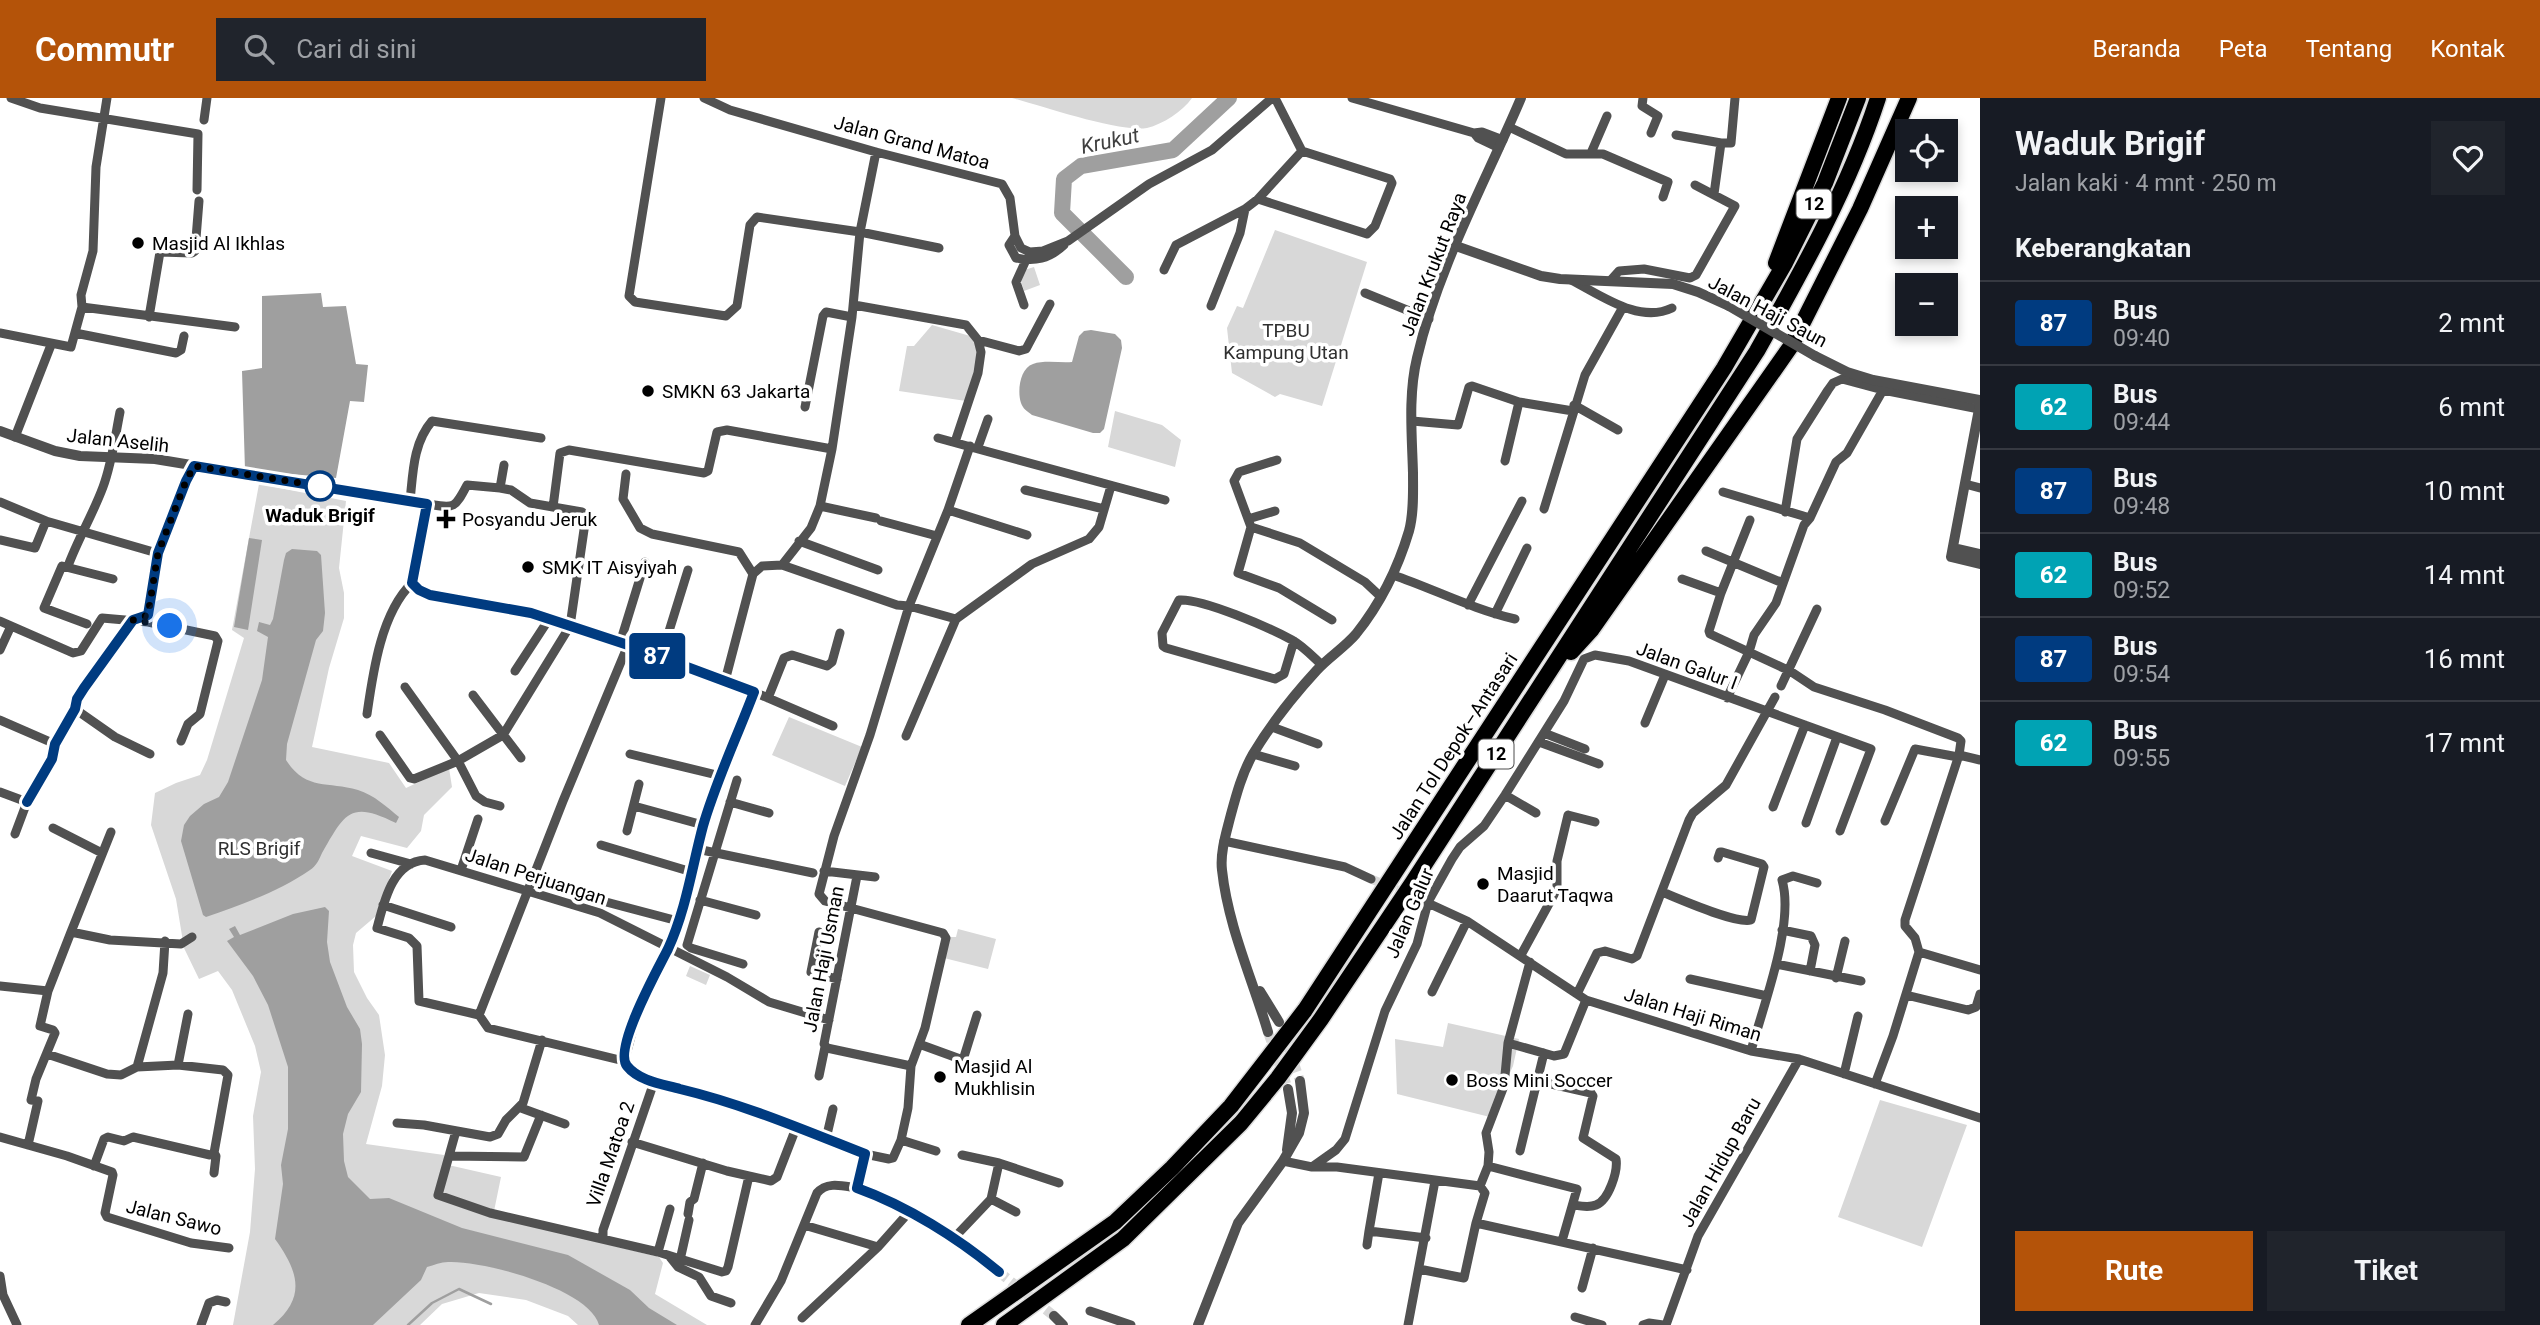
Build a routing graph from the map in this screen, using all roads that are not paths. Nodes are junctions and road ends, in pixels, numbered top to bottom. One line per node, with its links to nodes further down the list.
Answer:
1 (11, 98): 16 (street)
2 (107, 98): 16 (street)
3 (207, 98): 17 (street)
4 (661, 98): 33 (street)
5 (704, 98): 24 (street, Jalan Grand Matoa)
6 (1274, 98): 23 (street); 35 (street)
7 (1352, 98): 21 (street)
8 (1521, 98): 18 (street, Jalan Krukut Raya)
9 (1643, 98): 19 (street)
10 (1735, 98): 22 (street)
11 (1839, 98): 46 (highway)
12 (1858, 98): 46 (highway, Jalan Tol Depok–Antasari / 12)
13 (1909, 98): 159 (highway)
14 (1877, 103): 159 (highway, Jalan Tol Depok–Antasari / 12)
15 (1607, 116): 25 (street)
16 (103, 117): 27 (street); 48 (street)
17 (204, 120)
18 (1509, 127): 21 (street, Jalan Krukut Raya); 25 (street)
19 (1651, 133)
20 (1676, 135): 22 (street)
21 (1501, 144): 36 (street, Jalan Krukut Raya)
22 (1721, 144): 28 (street)
23 (1302, 151): 30 (street); 30 (street)
24 (876, 152): 33 (street); 34 (street, Jalan Grand Matoa)
25 (1591, 153): 29 (street)
26 (1695, 185): 28 (street)
27 (197, 190)
28 (1714, 194): 41 (street)
29 (1664, 197)
30 (1258, 199): 32 (street)
31 (199, 201): 51 (street)
32 (1245, 209): 39 (street); 47 (street)
33 (860, 232): 37 (street); 44 (street)
34 (1015, 236): 35 (street); 38 (street)
35 (1068, 241): 38 (street)
36 (1456, 246): 40 (street, Jalan Haji Saun); 53 (street, Jalan Krukut Raya)
37 (939, 248)
38 (1026, 260): 45 (street)
39 (1164, 270)
40 (1571, 280): 41 (street, Jalan Haji Saun); 49 (street)
41 (1610, 281): 62 (street, Jalan Haji Saun, bridge)
42 (1365, 293): 53 (street)
43 (1050, 304): 58 (street)
44 (854, 305): 52 (street); 58 (street)
45 (1024, 305)
46 (1762, 305): 353 (highway, Jalan Tol Depok–Antasari / 12)
47 (1212, 306)
48 (82, 307): 51 (street); 56 (street)
49 (1623, 307): 50 (street); 64 (street)
50 (1672, 308)
51 (149, 317): 54 (street)
52 (852, 317): 63 (street); 76 (street)
53 (1429, 319): 67 (street, Jalan Krukut Raya)
54 (234, 327)
55 (0, 332): 59 (street)
56 (75, 333): 57 (street); 59 (street)
57 (184, 336)
58 (978, 340): 74 (street)
59 (51, 345): 71 (street)
60 (1883, 390): 62 (street); 100 (street); 101 (street)
61 (1519, 402): 64 (street); 67 (street); 79 (street)
62 (1980, 404): 69 (street)
63 (805, 407)
64 (1574, 408): 68 (street); 97 (street)
65 (120, 412): 77 (street)
66 (988, 419): 75 (street)
67 (1412, 421): 123 (street, Jalan Krukut Raya)
68 (1618, 429)
69 (1977, 430): 83 (street)
70 (0, 431): 71 (street, Jalan Aselih)
71 (15, 437): 77 (street, Jalan Aselih)
72 (541, 438): 90 (street)
73 (937, 438): 74 (street)
74 (955, 442): 75 (street)
75 (974, 447): 84 (street); 98 (street)
76 (832, 449): 94 (street); 95 (street)
77 (112, 456): 81 (street, Jalan Aselih); 105 (street)
78 (1277, 460): 104 (street)
79 (1505, 461)
80 (504, 465): 85 (street)
81 (194, 466): 90 (street, Jalan Aselih); 112 (street, Jalan Aselih)
82 (626, 474): 122 (street)
83 (1965, 484): 86 (street); 113 (street)
84 (1111, 486): 89 (street); 96 (street)
85 (500, 488): 93 (street); 95 (street)
86 (1980, 488)
87 (1025, 490): 96 (street)
88 (1723, 492): 100 (street)
89 (1165, 500)
90 (410, 501): 93 (street, Jalan Aselih)
91 (1522, 501): 130 (street)
92 (0, 502): 103 (street)
93 (427, 504): 126 (street)
94 (820, 506): 106 (street); 109 (street)
95 (553, 507): 142 (street)
96 (1104, 509): 135 (street)
97 (1544, 509)
98 (948, 510): 106 (street); 107 (street)
99 (1275, 511): 104 (street)
100 (1785, 512): 101 (street)
101 (1810, 518): 127 (street)
102 (1750, 520): 115 (street)
103 (46, 521): 105 (street); 108 (street)
104 (1250, 523): 129 (street); 138 (street)
105 (82, 531): 112 (street); 119 (street)
106 (937, 536): 131 (street)
107 (1027, 536)
108 (0, 540)
109 (799, 541): 118 (street); 121 (street)
110 (1527, 548): 133 (street)
111 (1706, 551): 115 (street)
112 (158, 553): 137 (street, Jalan Aselih)
113 (1952, 553): 114 (street); 117 (street)
114 (1980, 554)
115 (1734, 561): 127 (street); 128 (street)
116 (645, 562): 145 (street)
117 (1980, 564)
118 (782, 565): 122 (street); 131 (street)
119 (65, 566): 124 (street); 140 (street)
120 (688, 570): 149 (street)
121 (878, 570)
122 (753, 574): 154 (street)
123 (1393, 575): 129 (street, Jalan Krukut Raya); 130 (street)
124 (113, 579)
125 (1682, 579): 128 (street)
126 (412, 583): 134 (street); 165 (street)
127 (1783, 583): 147 (street)
128 (1721, 593): 147 (street)
129 (1381, 597): 150 (street, Jalan Krukut Raya)
130 (1468, 605): 133 (street)
131 (909, 606): 135 (street); 221 (street)
132 (1817, 609): 152 (street)
133 (1495, 614): 136 (street)
134 (549, 619): 142 (street); 151 (street)
135 (956, 619): 173 (street)
136 (1515, 619)
137 (133, 620): 141 (street); 163 (street, Jalan Aselih); 176 (street)
138 (1332, 620)
139 (0, 621): 141 (street)
140 (87, 624)
141 (11, 626): 146 (street)
142 (570, 626): 145 (street); 172 (street)
143 (840, 632): 161 (street)
144 (1294, 641): 144 (street); 150 (street)
145 (624, 644): 149 (street); 226 (street)
146 (0, 650)
147 (1749, 652): 152 (street); 162 (street)
148 (1595, 654): 153 (street, Jalan Galur I); 174 (street, Jalan Galur)
149 (661, 657): 154 (street)
150 (1322, 665): 170 (street, Jalan Krukut Raya)
151 (515, 671)
152 (1790, 671): 156 (street); 183 (street)
153 (1665, 675): 162 (street, Jalan Galur I); 167 (street)
154 (725, 681): 157 (street)
155 (405, 687): 186 (street)
156 (1781, 687)
157 (754, 692): 161 (street); 189 (street)
158 (473, 695): 172 (street)
159 (1532, 697): 358 (highway, Jalan Tol Depok–Antasari / 12)
160 (1775, 697): 164 (street)
161 (768, 698): 169 (street)
162 (1727, 698): 164 (street, Jalan Galur I)
163 (75, 709): 177 (street, Jalan Aselih); 180 (street)
164 (1766, 713): 168 (street, Jalan Galur I); 227 (street)
165 (367, 714)
166 (0, 720): 177 (street)
167 (1645, 723)
168 (1805, 725): 175 (street, Jalan Galur I); 198 (street)
169 (833, 726)
170 (1272, 727): 178 (street); 182 (street, Jalan Krukut Raya)
171 (380, 735): 186 (street)
172 (503, 735): 184 (street); 186 (street)
173 (906, 736)
174 (1541, 737): 179 (street); 187 (street); 193 (street, Jalan Galur)
175 (1837, 737): 204 (street); 208 (street, Jalan Galur I)
176 (181, 741)
177 (55, 744): 194 (street, Jalan Aselih)
178 (1318, 744)
179 (1585, 749)
180 (150, 754)
181 (630, 754): 189 (street)
182 (1253, 754): 188 (street); 211 (street, Jalan Krukut Raya)
183 (1959, 756): 185 (street); 202 (street); 245 (street)
184 (521, 758)
185 (1980, 760)
186 (458, 761): 196 (street)
187 (1599, 764)
188 (1295, 766)
189 (720, 776): 205 (street)
190 (737, 780): 195 (street)
191 (639, 784): 197 (street)
192 (0, 792): 194 (street)
193 (1505, 795): 200 (street); 231 (street, Jalan Galur)
194 (27, 802): 210 (street, Jalan Aselih)
195 (730, 802): 199 (street); 216 (street)
196 (500, 806)
197 (634, 806): 205 (street); 207 (street)
198 (1773, 807)
199 (769, 813)
200 (1536, 813)
201 (478, 819): 219 (street)
202 (1885, 821)
203 (1595, 822): 246 (street)
204 (1806, 823)
205 (704, 825): 213 (street)
206 (53, 828): 214 (street)
207 (628, 831)
208 (1840, 831)
209 (111, 832): 214 (street)
210 (15, 834)
211 (1224, 841): 224 (street); 252 (street, Jalan Krukut Raya)
212 (601, 845): 220 (street)
213 (697, 849): 216 (street); 220 (street)
214 (102, 853): 239 (street)
215 (371, 853): 218 (street, Jalan Perjuangan)
216 (715, 853): 221 (street); 230 (street)
217 (1718, 858): 227 (street)
218 (411, 864): 219 (street, Jalan Perjuangan); 232 (street)
219 (461, 870): 226 (street, Jalan Perjuangan)
220 (692, 872): 235 (street)
221 (820, 873): 222 (street); 233 (street)
222 (857, 876): 223 (street); 233 (street, Jalan Haji Usman)
223 (875, 877)
224 (1371, 879)
225 (1817, 883): 238 (street)
226 (528, 892): 244 (street, Jalan Perjuangan); 265 (street)
227 (1662, 892): 263 (street)
228 (591, 898): 235 (street)
229 (1417, 898): 231 (street, Jalan Haji Riman)
230 (700, 900): 234 (street); 248 (street)
231 (1429, 902): 236 (street, Jalan Haji Riman); 314 (street, Jalan Galur)
232 (383, 905): 237 (street); 265 (street)
233 (849, 909): 254 (street, Jalan Haji Usman); 273 (street)
234 (756, 915)
235 (678, 921): 244 (street)
236 (1467, 921): 246 (street, Jalan Haji Riman); 259 (street)
237 (451, 927)
238 (1782, 930): 249 (street); 251 (street)
239 (71, 932): 242 (street); 258 (street)
240 (819, 932): 254 (street)
241 (192, 937): 242 (street)
242 (165, 941): 282 (street)
243 (1845, 941): 253 (street)
244 (668, 947): 268 (street, Jalan Perjuangan); 279 (street)
245 (1919, 952): 250 (street); 261 (street)
246 (1521, 955): 247 (street, Jalan Haji Riman)
247 (1530, 962): 263 (street, Jalan Haji Riman); 272 (street)
248 (743, 964)
249 (1776, 964): 251 (street); 262 (street)
250 (1980, 970)
251 (1810, 971): 253 (street)
252 (1252, 976): 269 (street, Jalan Krukut Raya); 270 (street, Jalan Krukut Raya)
253 (1836, 978): 256 (street)
254 (837, 979): 268 (street, Jalan Haji Usman)
255 (1690, 979): 262 (street)
256 (1861, 981)
257 (0, 986): 258 (street)
258 (48, 991): 277 (street)
259 (1432, 992)
260 (1980, 994): 261 (street)
261 (1906, 995): 288 (street)
262 (1767, 996): 275 (street)
263 (1582, 997): 275 (street, Jalan Haji Riman); 276 (street)
264 (188, 1014): 280 (street)
265 (479, 1015): 271 (street)
266 (977, 1015): 273 (street)
267 (1858, 1016): 283 (street)
268 (829, 1020): 274 (street, Jalan Haji Usman)
269 (1279, 1022)
270 (1268, 1032)
271 (542, 1040): 279 (street); 290 (street)
272 (1508, 1043): 276 (street); 313 (street)
273 (919, 1044): 281 (street)
274 (826, 1048): 281 (street); 284 (street, Jalan Haji Usman)
275 (1751, 1051): 278 (street, Jalan Haji Riman)
276 (1544, 1053): 285 (street)
277 (47, 1054): 282 (street); 302 (street)
278 (1798, 1059): 283 (street, Jalan Haji Riman); 342 (street, Jalan Hidup Baru)
279 (624, 1060): 287 (street)
280 (178, 1065): 282 (street); 305 (street)
281 (912, 1066): 300 (street)
282 (137, 1067)
283 (1844, 1074): 288 (street, Jalan Haji Riman)
284 (819, 1076)
285 (1538, 1080): 304 (street); 323 (street)
286 (1300, 1081): 309 (street)
287 (654, 1082): 296 (street); 301 (street, Villa Matoa 2)
288 (1875, 1084): 293 (street, Jalan Haji Riman)
289 (1288, 1089): 309 (street)
290 (520, 1108): 292 (street); 297 (street)
291 (833, 1109): 299 (street)
292 (541, 1115): 295 (street); 308 (street)
293 (1980, 1118)
294 (397, 1123): 297 (street)
295 (565, 1124)
296 (796, 1128): 299 (street); 317 (street)
297 (456, 1131): 308 (street)
298 (0, 1137): 302 (street)
299 (826, 1139): 306 (street)
300 (901, 1140): 303 (street); 306 (street)
301 (632, 1142): 310 (street); 330 (street, Villa Matoa 2)
302 (28, 1145): 312 (street)
303 (936, 1151)
304 (1520, 1152)
305 (214, 1153): 312 (street); 315 (street)
306 (865, 1154): 321 (street)
307 (962, 1154): 311 (street)
308 (449, 1156): 330 (street)
309 (1285, 1157): 314 (street); 361 (street)
310 (703, 1163): 317 (street); 340 (street)
311 (999, 1163): 319 (street); 322 (street)
312 (94, 1166): 336 (street, Jalan Sawo)
313 (1488, 1166): 320 (street); 323 (street)
314 (1312, 1167): 316 (street)
315 (214, 1173)
316 (1378, 1173): 318 (street); 329 (street)
317 (749, 1176): 340 (street)
318 (1435, 1181): 320 (street); 331 (street)
319 (1059, 1183)
320 (1480, 1186): 327 (street)
321 (857, 1188): 325 (street); 328 (street)
322 (991, 1199): 326 (street); 332 (street)
323 (1573, 1205): 333 (street)
324 (670, 1209): 338 (street)
325 (910, 1211): 332 (street); 335 (street)
326 (1016, 1212)
327 (1476, 1223): 333 (street); 341 (street)
328 (804, 1224): 335 (street); 356 (street)
329 (1369, 1231): 331 (street); 334 (street)
330 (603, 1238): 338 (street)
331 (1426, 1238): 341 (street)
332 (954, 1240): 343 (street)
333 (1562, 1241): 337 (street)
334 (1367, 1245)
335 (878, 1247): 352 (street)
336 (229, 1248)
337 (1592, 1248): 342 (street); 345 (street)
338 (658, 1252): 339 (street)
339 (670, 1257): 340 (street); 348 (street)
340 (680, 1260)
341 (1419, 1269): 362 (street)
342 (1687, 1270): 365 (street, Jalan Hidup Baru)
343 (999, 1272)
344 (0, 1276): 346 (street)
345 (1582, 1288)
346 (1, 1290): 354 (street)
347 (226, 1302): 355 (street)
348 (731, 1303)
349 (1090, 1311): 360 (street)
350 (1054, 1317): 359 (street)
351 (1575, 1317): 363 (street)
352 (802, 1318)
353 (974, 1322): 357 (highway)
354 (17, 1325)
355 (201, 1325)
356 (755, 1325)
357 (958, 1325)
358 (1004, 1325)
359 (1063, 1325)
360 (1131, 1325)
361 (1198, 1325)
362 (1408, 1325)
363 (1602, 1325)
364 (1643, 1325): 365 (street, Jalan Hidup Baru)
365 (1665, 1325)

